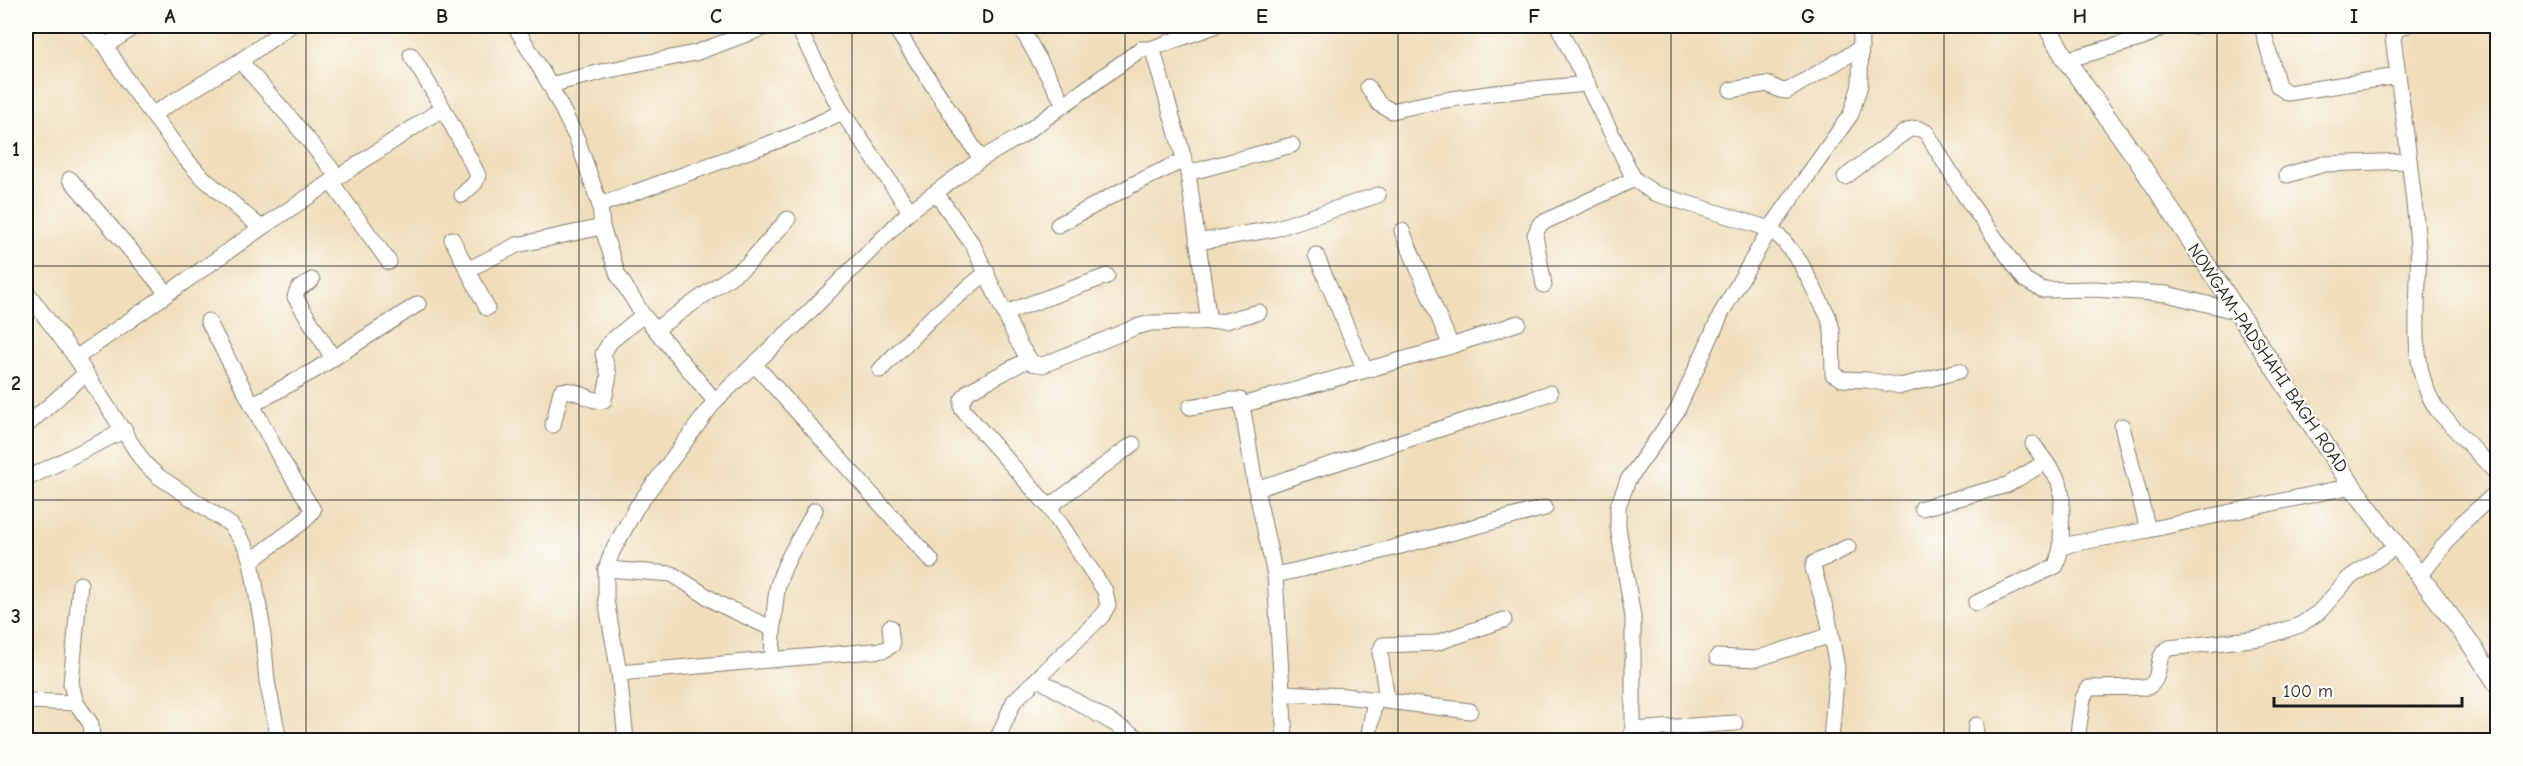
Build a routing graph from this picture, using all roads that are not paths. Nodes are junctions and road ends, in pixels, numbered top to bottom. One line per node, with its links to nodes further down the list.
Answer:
1 (87, 26): 18 (street)
2 (135, 26): 18 (street)
3 (290, 26): 23 (street)
4 (515, 26): 26 (street)
5 (770, 26): 26 (street)
6 (797, 26): 31 (street)
7 (894, 26): 34 (street)
8 (1020, 26): 29 (street)
9 (1215, 26): 20 (street)
10 (1558, 26): 25 (street)
11 (1861, 26): 19 (street)
12 (2047, 26): 22 (main road, NOWGAM-PADSHAHI BAGH ROAD)
13 (2164, 26): 22 (street)
14 (2187, 26): 15 (street)
15 (2195, 26)
16 (2262, 26): 24 (street)
17 (2406, 26): 24 (street)
18 (106, 46): 32 (street)
19 (1862, 48): 28 (street); 51 (street)
20 (1150, 49): 29 (street); 36 (street)
21 (411, 55): 30 (street)
22 (2066, 60): 67 (main road, NOWGAM-PADSHAHI BAGH ROAD)
23 (240, 61): 32 (street); 40 (street)
24 (2398, 76): 35 (street)
25 (1588, 84): 27 (street); 41 (street)
26 (550, 85): 45 (street)
27 (1368, 87)
28 (1731, 90)
29 (1064, 104): 34 (street)
30 (443, 108): 40 (street); 43 (street)
31 (842, 112): 45 (street); 46 (street)
32 (153, 114): 50 (street)
33 (1292, 145): 36 (street)
34 (981, 159): 42 (street)
35 (2408, 161): 37 (street); 95 (street)
36 (1186, 167): 48 (street); 54 (street)
37 (2287, 175)
38 (1845, 177): 67 (street)
39 (70, 179): 62 (street)
40 (335, 179): 50 (street); 56 (street)
41 (1634, 179): 51 (street); 61 (street)
42 (936, 193): 46 (street); 58 (street)
43 (462, 195)
44 (1378, 195): 54 (street)
45 (600, 205): 49 (street)
46 (910, 211): 78 (street)
47 (788, 219): 73 (street)
48 (1058, 225)
49 (602, 227): 57 (street); 69 (street)
50 (261, 228): 62 (street)
51 (1770, 229): 81 (street); 130 (street)
52 (1402, 231): 74 (street)
53 (452, 239): 57 (street)
54 (1197, 242): 71 (street)
55 (1316, 255): 80 (street)
56 (389, 262)
57 (469, 269): 65 (street)
58 (987, 272): 68 (street); 79 (street)
59 (1107, 276): 68 (street)
60 (312, 280): 76 (street)
61 (1544, 285)
62 (167, 293): 75 (street)
63 (27, 297): 75 (street)
64 (418, 304): 76 (street)
65 (487, 308)
66 (1259, 312): 71 (street)
67 (2239, 312): 97 (main road, NOWGAM-PADSHAHI BAGH ROAD)
68 (1005, 314): 77 (street)
69 (643, 315): 73 (street); 88 (street)
70 (208, 321): 85 (street)
71 (1209, 322): 77 (street)
72 (1518, 323): 74 (street)
73 (656, 329): 84 (street)
74 (1451, 346): 80 (street)
75 (76, 358): 82 (street)
76 (333, 358): 85 (street)
77 (1029, 359): 100 (street)
78 (754, 364): 84 (street); 108 (street)
79 (880, 369)
80 (1365, 370): 86 (street)
81 (1959, 371)
82 (86, 373): 89 (street); 91 (street)
83 (1550, 393): 98 (street)
84 (715, 401): 110 (street)
85 (252, 405): 109 (street)
86 (1242, 405): 87 (street); 98 (street)
87 (1190, 407)
88 (553, 425)
89 (26, 426)
90 (2122, 426): 104 (street)
91 (125, 430): 96 (street); 109 (street)
92 (1133, 444): 100 (street)
93 (2033, 444): 94 (street)
94 (2046, 462): 102 (street); 107 (street)
95 (2498, 475)
96 (26, 479)
97 (2352, 486): 104 (street); 105 (main road, NOWGAM-PADSHAHI BAGH ROAD)
98 (1256, 489): 111 (street)
99 (2498, 491): 112 (street)
100 (1049, 507): 122 (street)
101 (1545, 508): 111 (street)
102 (1922, 508)
103 (815, 510): 117 (street)
104 (2148, 530): 107 (street)
105 (2398, 545): 112 (main road, NOWGAM-PADSHAHI BAGH ROAD); 139 (street)
106 (1848, 547): 118 (street)
107 (2061, 548): 114 (street)
108 (931, 560)
109 (251, 561): 132 (street)
110 (606, 569): 117 (street); 121 (street)
111 (1275, 575): 124 (street)
112 (2420, 576): 123 (main road, NOWGAM-PADSHAHI BAGH ROAD)
113 (80, 584): 127 (street)
114 (1976, 603)
115 (1504, 620): 125 (street)
116 (890, 627): 120 (street)
117 (774, 629): 120 (street)
118 (1831, 635): 119 (street); 138 (street)
119 (1717, 657)
120 (772, 659): 121 (street)
121 (619, 673): 133 (street)
122 (1038, 679): 134 (street); 135 (street)
123 (2498, 685)
124 (1283, 693): 125 (street); 136 (street)
125 (1381, 700): 128 (street); 137 (street)
126 (26, 701): 127 (street)
127 (76, 703): 131 (street)
128 (1470, 711)
129 (1735, 723): 130 (street)
130 (1633, 735)
131 (92, 741)
132 (279, 741)
133 (626, 741)
134 (997, 741)
135 (1142, 741)
136 (1285, 741)
137 (1368, 741)
138 (1831, 741)
139 (2077, 741)

